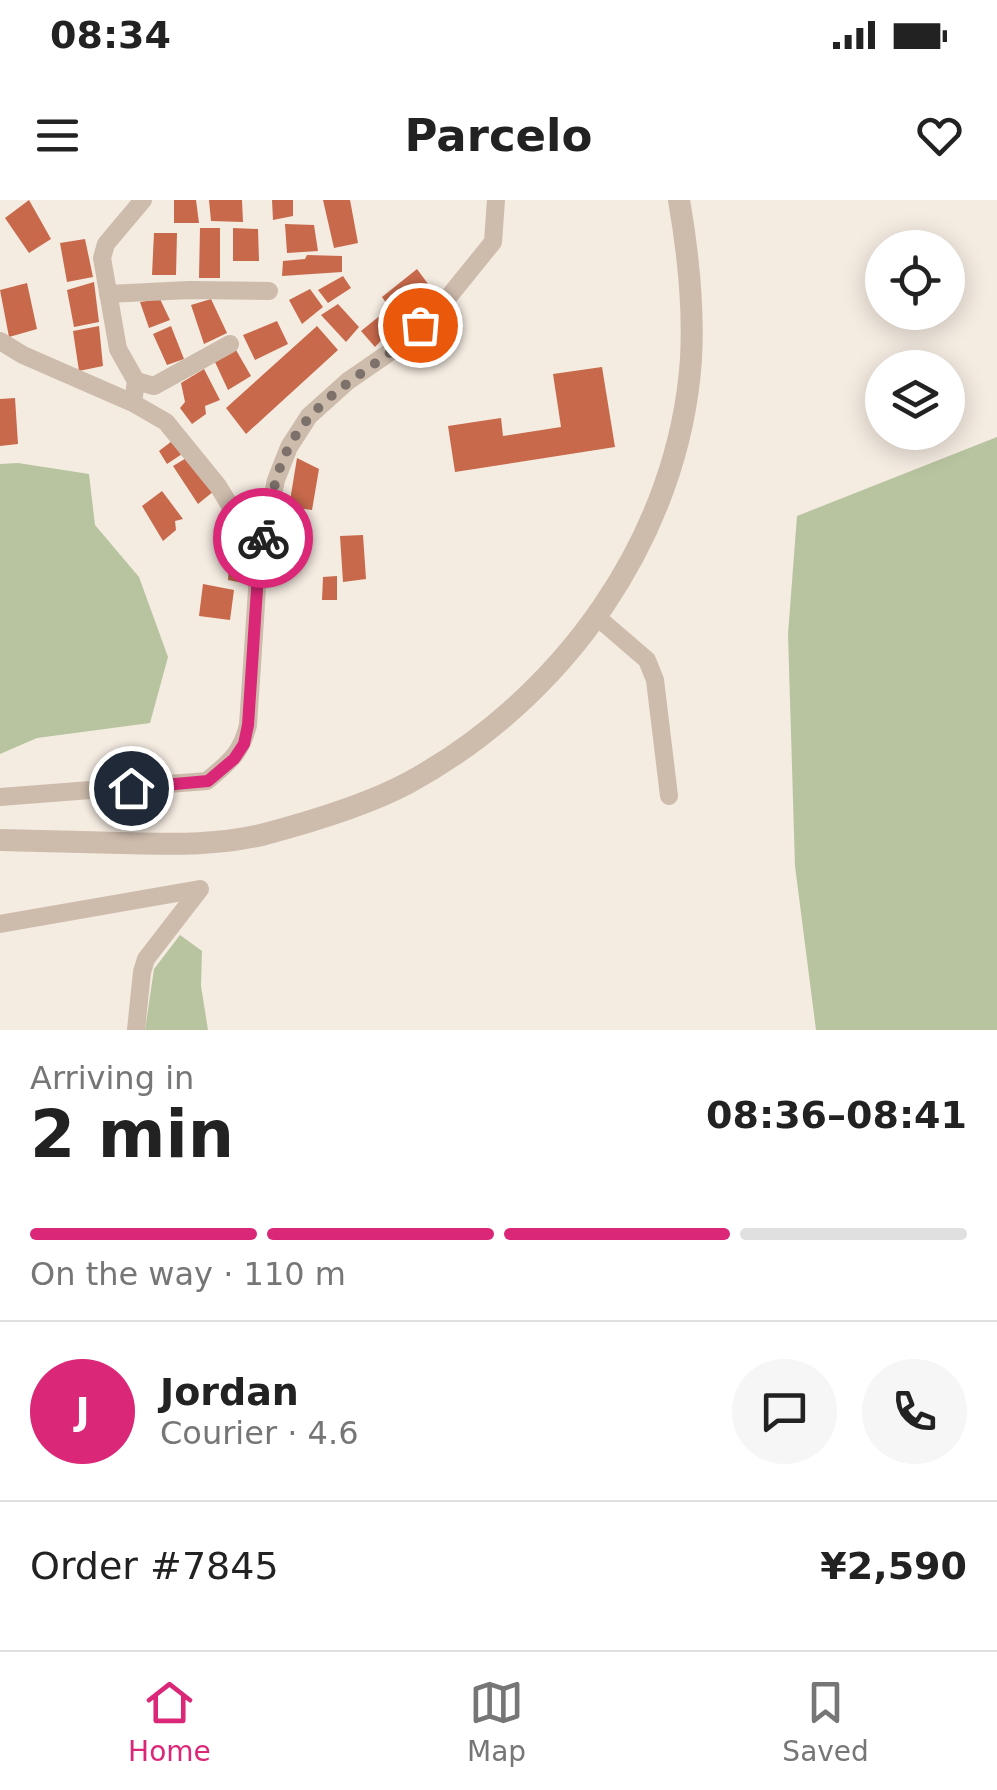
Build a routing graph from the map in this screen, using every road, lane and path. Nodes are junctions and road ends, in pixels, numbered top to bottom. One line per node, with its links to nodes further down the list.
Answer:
1 (142, 200): 5 (street)
2 (496, 200): 10 (street)
3 (679, 200): 11 (street)
4 (269, 290): 5 (street)
5 (108, 294): 8 (street)
6 (0, 342): 9 (street)
7 (230, 344): 8 (street)
8 (136, 380): 9 (street)
9 (133, 403): 10 (street)
10 (259, 559): 13 (street)
11 (597, 617): 12 (street); 14 (street)
12 (669, 796)
13 (0, 797)
14 (1, 840): 15 (street)
15 (0, 854)
16 (0, 924): 17 (street)
17 (136, 1030)

